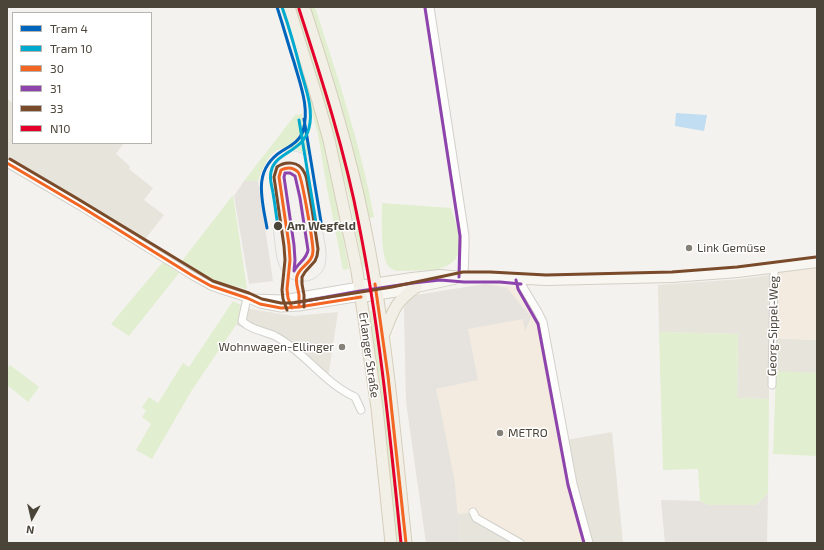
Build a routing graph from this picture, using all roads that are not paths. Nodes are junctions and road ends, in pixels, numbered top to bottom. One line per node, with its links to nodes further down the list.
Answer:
1 (289, 7): 9 (main road, Erlanger Straße)
2 (304, 7): 11 (main road, Erlanger Straße)
3 (430, 7): 7 (street)
4 (7, 163): 13 (street)
5 (817, 262): 6 (street)
6 (774, 267): 8 (street); 15 (street, Georg-Sippel-Weg)
7 (464, 277): 8 (street); 10 (street); 11 (street)
8 (521, 279): 21 (street)
9 (359, 286): 11 (street); 12 (main road, Erlanger Straße); 13 (street)
10 (416, 287): 11 (street); 14 (main road)
11 (376, 289): 12 (street); 14 (main road, Erlanger Straße)
12 (361, 297): 13 (street); 18 (main road, Erlanger Straße)
13 (247, 298): 16 (street)
14 (383, 337): 19 (main road, Erlanger Straße)
15 (772, 385)
16 (361, 410)
17 (472, 512): 20 (street)
18 (391, 543)
19 (406, 543)
20 (520, 543)
21 (589, 543)

